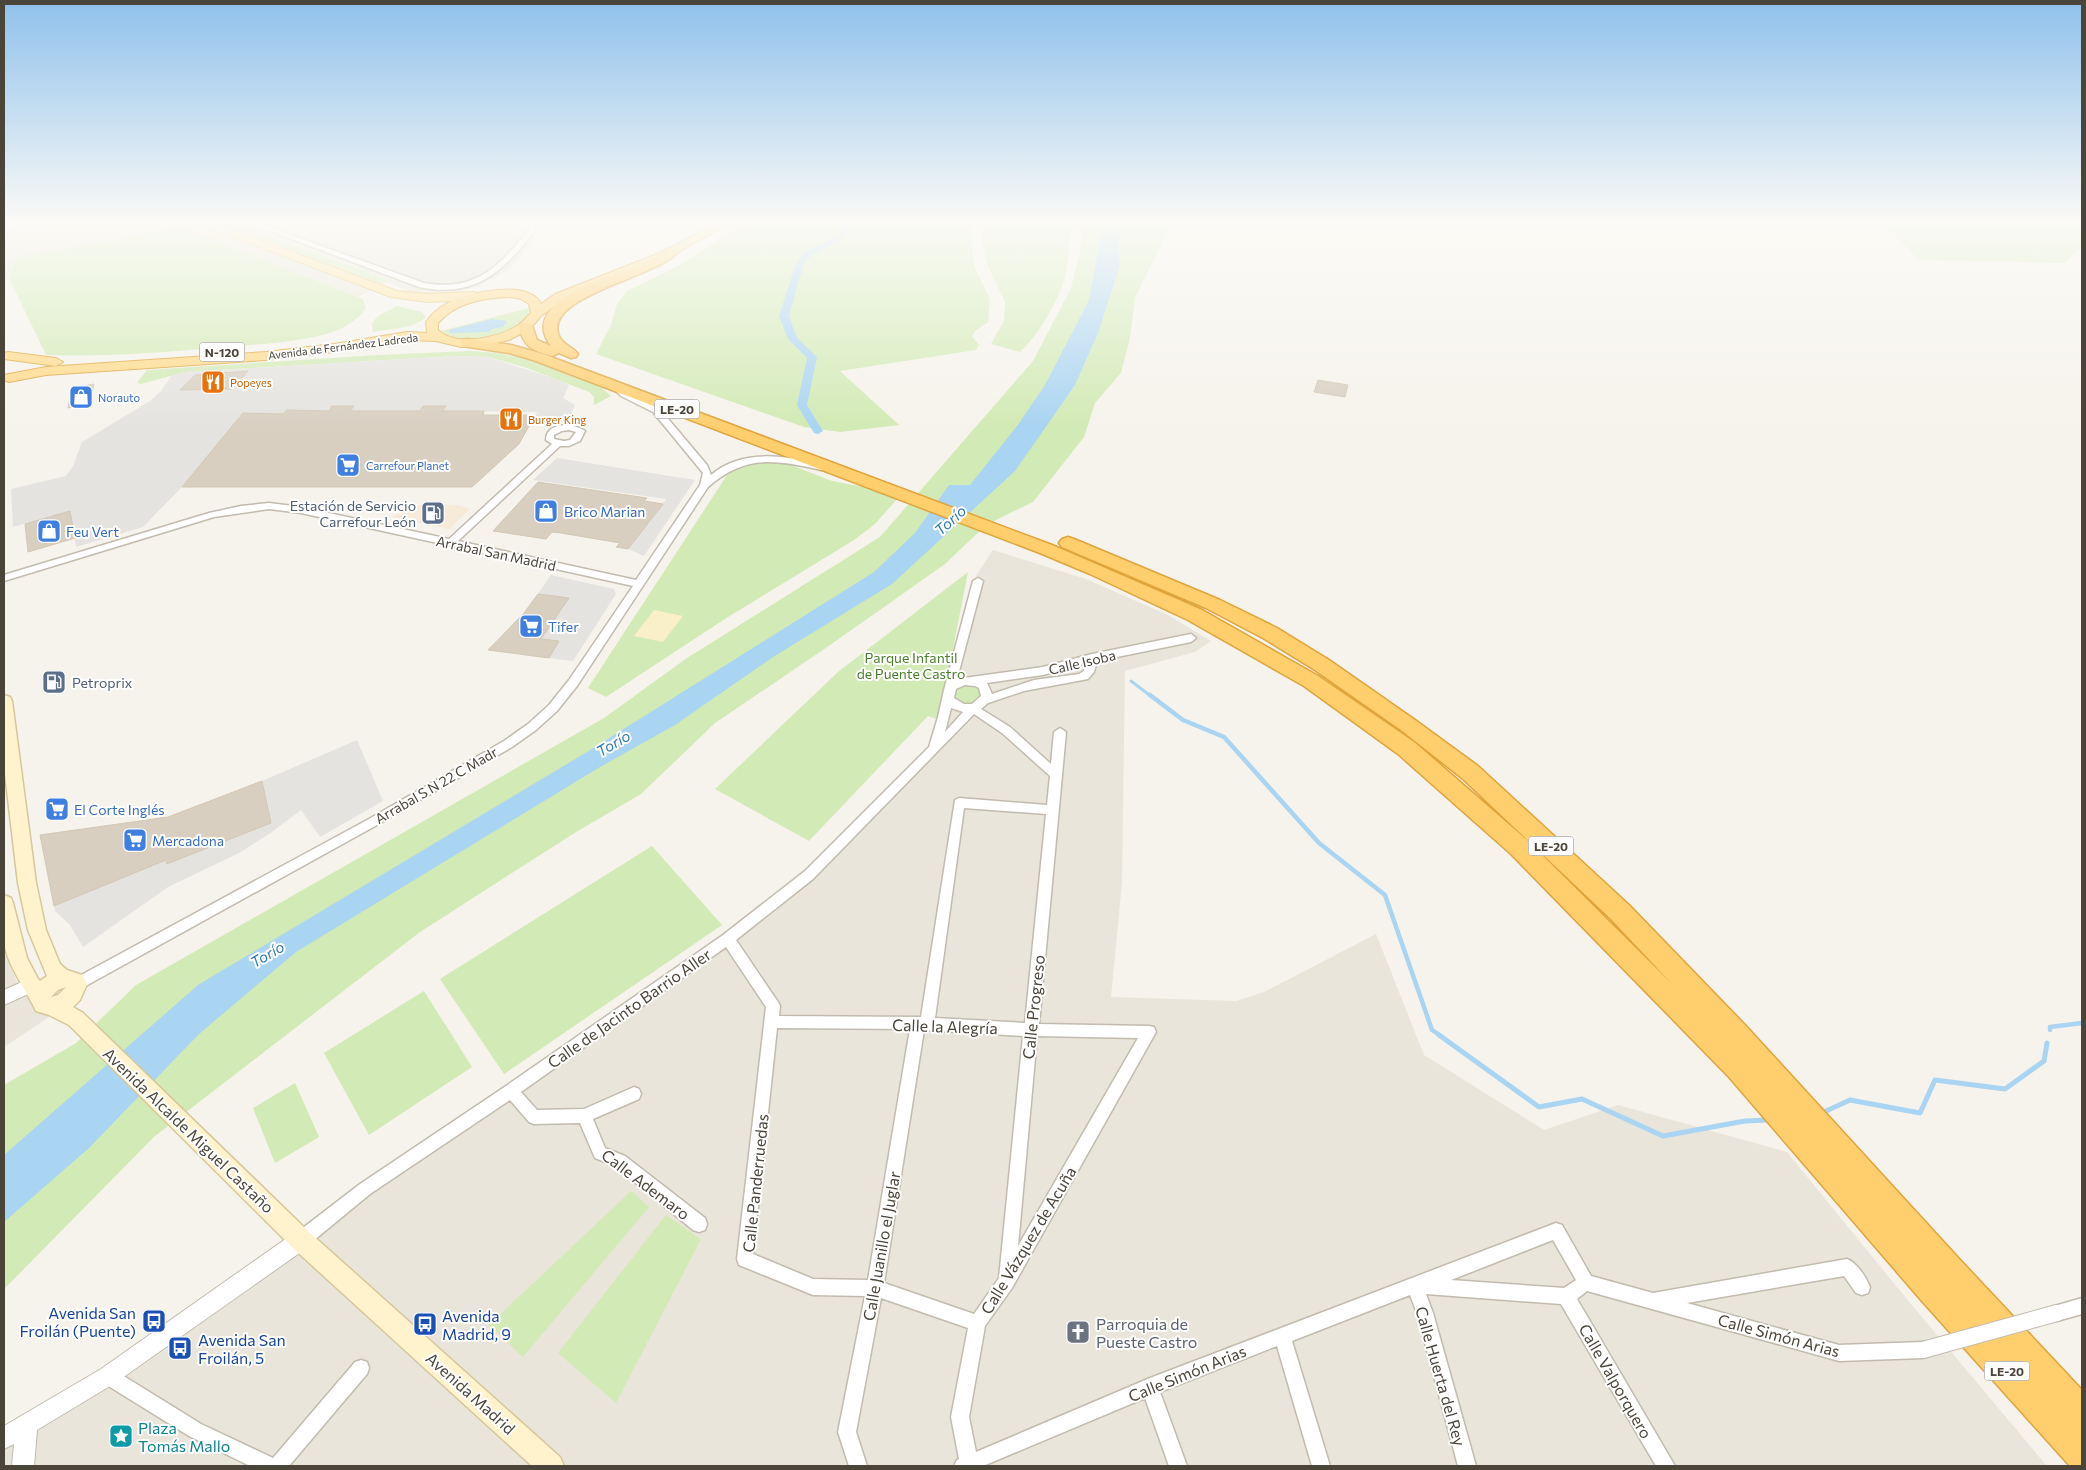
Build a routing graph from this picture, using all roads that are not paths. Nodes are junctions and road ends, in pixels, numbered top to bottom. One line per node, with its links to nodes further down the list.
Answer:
1 (362, 291): 9 (main road)
2 (386, 291): 7 (main road)
3 (540, 291): 6 (highway, Avenida de Fernández Ladreda)
4 (574, 291): 8 (highway)
5 (590, 291): 14 (highway)
6 (515, 294): 7 (highway, Avenida de Fernández Ladreda); 8 (highway)
7 (474, 296): 9 (highway, Avenida de Fernández Ladreda)
8 (537, 313): 10 (highway)
9 (435, 316): 11 (highway); 13 (highway, Avenida de Fernández Ladreda / N-120)
10 (526, 326): 12 (highway, Avenida de Fernández Ladreda); 14 (highway, LE-20)
11 (438, 337): 12 (highway, Avenida de Fernández Ladreda); 15 (highway, Avenida de Fernández Ladreda / N-120)
12 (467, 343): 16 (highway, LE-20)
13 (6, 356): 15 (highway, N-120)
14 (592, 368): 21 (highway, LE-20)
15 (6, 379)
16 (616, 386): 18 (street); 20 (highway, LE-20)
17 (557, 444): 23 (street)
18 (699, 460): 19 (street, Arrabal S N 22 C Madr); 22 (street)
19 (727, 467): 20 (street, Arrabal S N 22 C Madr); 22 (street, Arrabal S N 22 C Madr)
20 (842, 472): 21 (highway, LE-20)
21 (889, 484): 24 (highway, LE-20)
22 (705, 485): 27 (street, Arrabal S N 22 C Madr)
23 (450, 543): 25 (street, Arrabal San Madrid); 27 (street, Arrabal San Madrid)
24 (1053, 544): 68 (highway, LE-20); 71 (highway, LE-20)
25 (4, 578)
26 (978, 581): 30 (street, Calle de Jacinto Barrio Aller)
27 (639, 584): 42 (street, Arrabal S N 22 C Madr)
28 (1191, 638): 29 (street, Calle Isoba)
29 (1092, 658): 31 (street, Calle Isoba); 33 (street)
30 (955, 663): 31 (street); 32 (street, Calle de Jacinto Barrio Aller)
31 (969, 681): 32 (street); 33 (street)
32 (948, 693): 35 (street); 37 (street, Calle de Jacinto Barrio Aller)
33 (986, 700): 35 (street)
34 (4, 702): 42 (main road)
35 (971, 708): 37 (street, Calle de Jacinto Barrio Aller); 38 (street)
36 (1060, 732): 38 (street, Calle Progreso)
37 (934, 748): 41 (street, Calle de Jacinto Barrio Aller)
38 (1056, 775): 39 (street, Calle Progreso)
39 (1052, 810): 46 (street, Calle Juanillo el Juglar); 48 (street, Calle Progreso)
40 (4, 903): 43 (main road)
41 (728, 939): 45 (street, Calle Panderruedas); 50 (street, Calle de Jacinto Barrio Aller)
42 (71, 986): 43 (main road); 47 (main road)
43 (41, 995): 44 (street); 47 (main road, Avenida Alcalde Miguel Castaño)
44 (4, 998)
45 (772, 1022): 46 (street, Calle la Alegría); 59 (street, Calle Panderruedas)
46 (923, 1024): 48 (street, Calle la Alegría); 59 (street, Calle Juanillo el Juglar)
47 (82, 1025): 54 (main road, Avenida Alcalde Miguel Castaño)
48 (1030, 1030): 49 (street, Calle la Alegría); 55 (street, Calle Progreso)
49 (1149, 1032): 55 (street, Calle Vázquez de Acuña)
50 (511, 1091): 52 (street); 54 (street, Calle de Jacinto Barrio Aller)
51 (634, 1094): 52 (street)
52 (584, 1116): 53 (street, Calle Ademaro)
53 (699, 1224)
54 (301, 1240): 66 (street); 76 (main road, Avenida Madrid)
55 (1006, 1282): 63 (street, Calle Vázquez de Acuña)
56 (1586, 1283): 57 (street, Calle Simón Arias); 60 (street); 61 (street, Calle Simón Arias)
57 (1414, 1285): 60 (street, Calle Simón Arias); 64 (street, Calle Simón Arias); 80 (street, Calle Huerta del Rey)
58 (1862, 1287): 61 (street, Calle Simón Arias)
59 (875, 1288): 63 (street, Calle Panderruedas); 77 (street, Calle Juanillo el Juglar)
60 (1566, 1296): 81 (street, Calle Valporquero)
61 (1652, 1301): 62 (street, Calle Simón Arias, bridge)
62 (2082, 1306)
63 (977, 1323): 72 (street, Calle Vázquez de Acuña)
64 (1282, 1335): 67 (street, Calle Simón Arias); 79 (street)
65 (361, 1368): 75 (street)
66 (108, 1376): 69 (street); 74 (street)
67 (1150, 1387): 72 (street, Calle Simón Arias); 78 (street)
68 (2082, 1414)
69 (26, 1424): 70 (street); 73 (street)
70 (4, 1438)
71 (2082, 1454)
72 (966, 1465)
73 (22, 1466)
74 (269, 1466)
75 (278, 1466)
76 (551, 1466)
77 (858, 1466)
78 (1178, 1466)
79 (1321, 1466)
80 (1467, 1466)
81 (1666, 1466)

